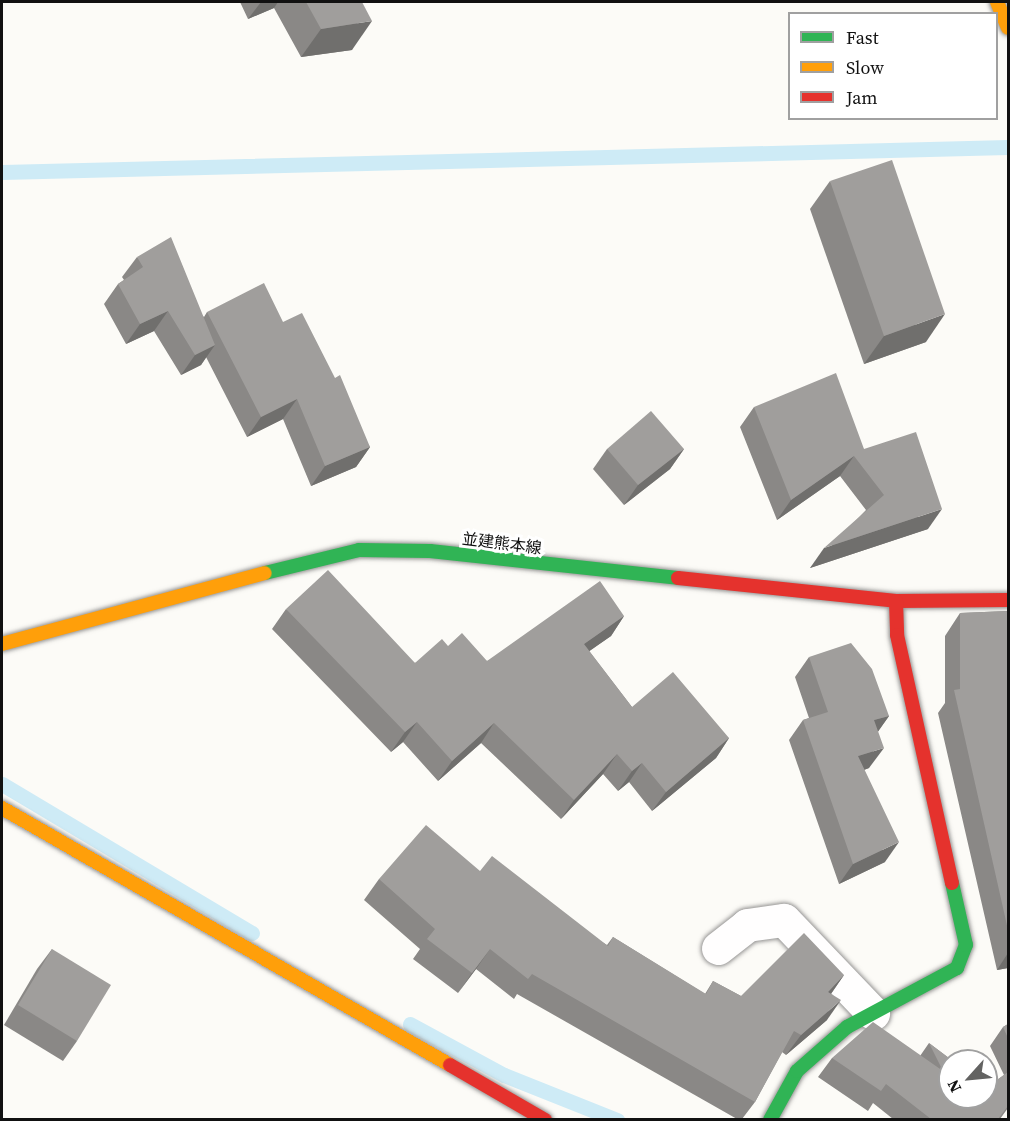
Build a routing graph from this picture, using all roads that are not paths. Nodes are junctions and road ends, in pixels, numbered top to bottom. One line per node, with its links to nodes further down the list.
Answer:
1 (997, 2): 2 (street)
2 (1008, 28)
3 (1008, 600): 4 (street, 並建熊本線)
4 (896, 601): 5 (street, 並建熊本線); 8 (street)
5 (2, 644)
6 (2, 808): 9 (street)
7 (718, 948): 8 (street)
8 (873, 1013): 10 (street)
9 (545, 1119)
10 (770, 1119)

